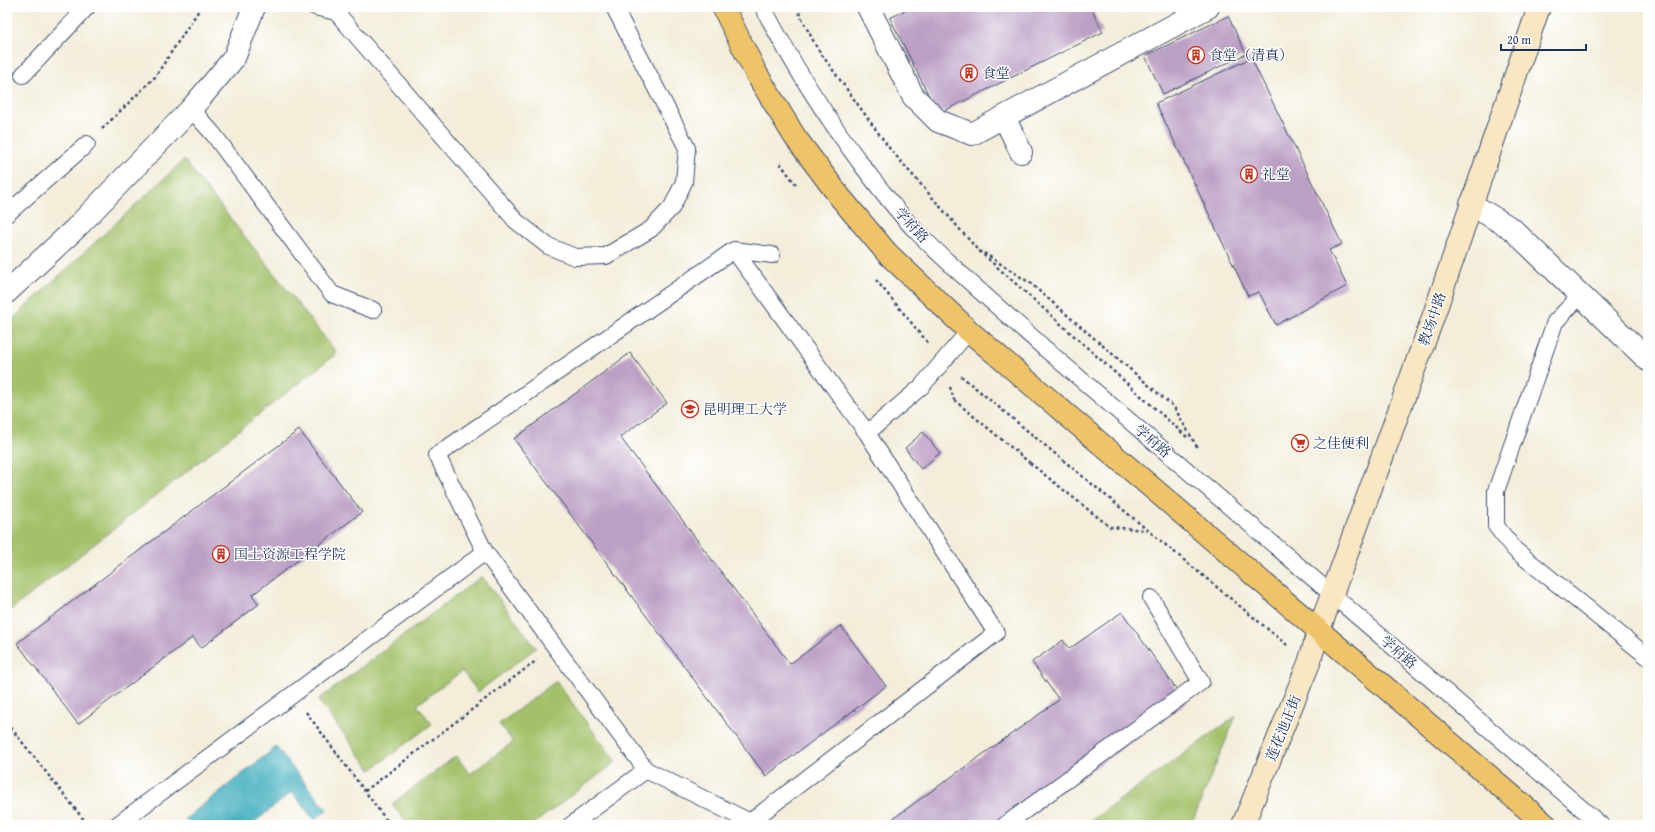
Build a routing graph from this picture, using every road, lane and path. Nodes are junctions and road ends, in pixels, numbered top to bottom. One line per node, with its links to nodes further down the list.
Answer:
1 (87, 7): 12 (lane)
2 (201, 7): 15 (path)
3 (254, 7): 13 (street)
4 (315, 7): 5 (lane)
5 (614, 7)
6 (724, 7): 25 (main road)
7 (762, 7): 33 (lane, 学府路)
8 (796, 7): 19 (path)
9 (868, 7): 14 (street)
10 (1208, 7): 14 (street)
11 (1540, 7): 17 (main road, 教场中路)
12 (24, 75)
13 (192, 109): 22 (street); 24 (lane)
14 (1004, 117): 16 (street)
15 (86, 144): 18 (lane)
16 (1021, 152)
17 (1471, 204): 23 (street); 33 (main road, 教场中路)
18 (7, 214)
19 (977, 249): 29 (path); 29 (path)
20 (734, 250): 21 (lane); 28 (lane); 32 (lane)
21 (772, 254)
22 (7, 292)
23 (1581, 295): 26 (street); 37 (lane)
24 (373, 310)
25 (969, 330): 28 (lane); 35 (main road)
26 (1648, 360)
27 (954, 400): 31 (path, bridge)
28 (866, 433): 42 (lane)
29 (1197, 447): 30 (path)
30 (1203, 452)
31 (1148, 530)
32 (485, 552): 36 (lane); 38 (lane)
33 (1332, 594): 35 (main road, 教场中路); 50 (lane, 学府路)
34 (1151, 598): 47 (lane)
35 (1319, 630): 48 (main road, 莲花池正街); 49 (main road)
36 (555, 646): 40 (lane); 41 (path)
37 (1648, 657)
38 (293, 694): 41 (path); 44 (lane)
39 (7, 723): 43 (path)
40 (646, 770): 42 (lane); 46 (lane)
41 (365, 791): 45 (path)
42 (750, 824)
43 (88, 825)
44 (116, 825)
45 (390, 825)
46 (571, 825)
47 (1006, 825)
48 (1243, 825)
49 (1546, 825)
50 (1601, 825)

